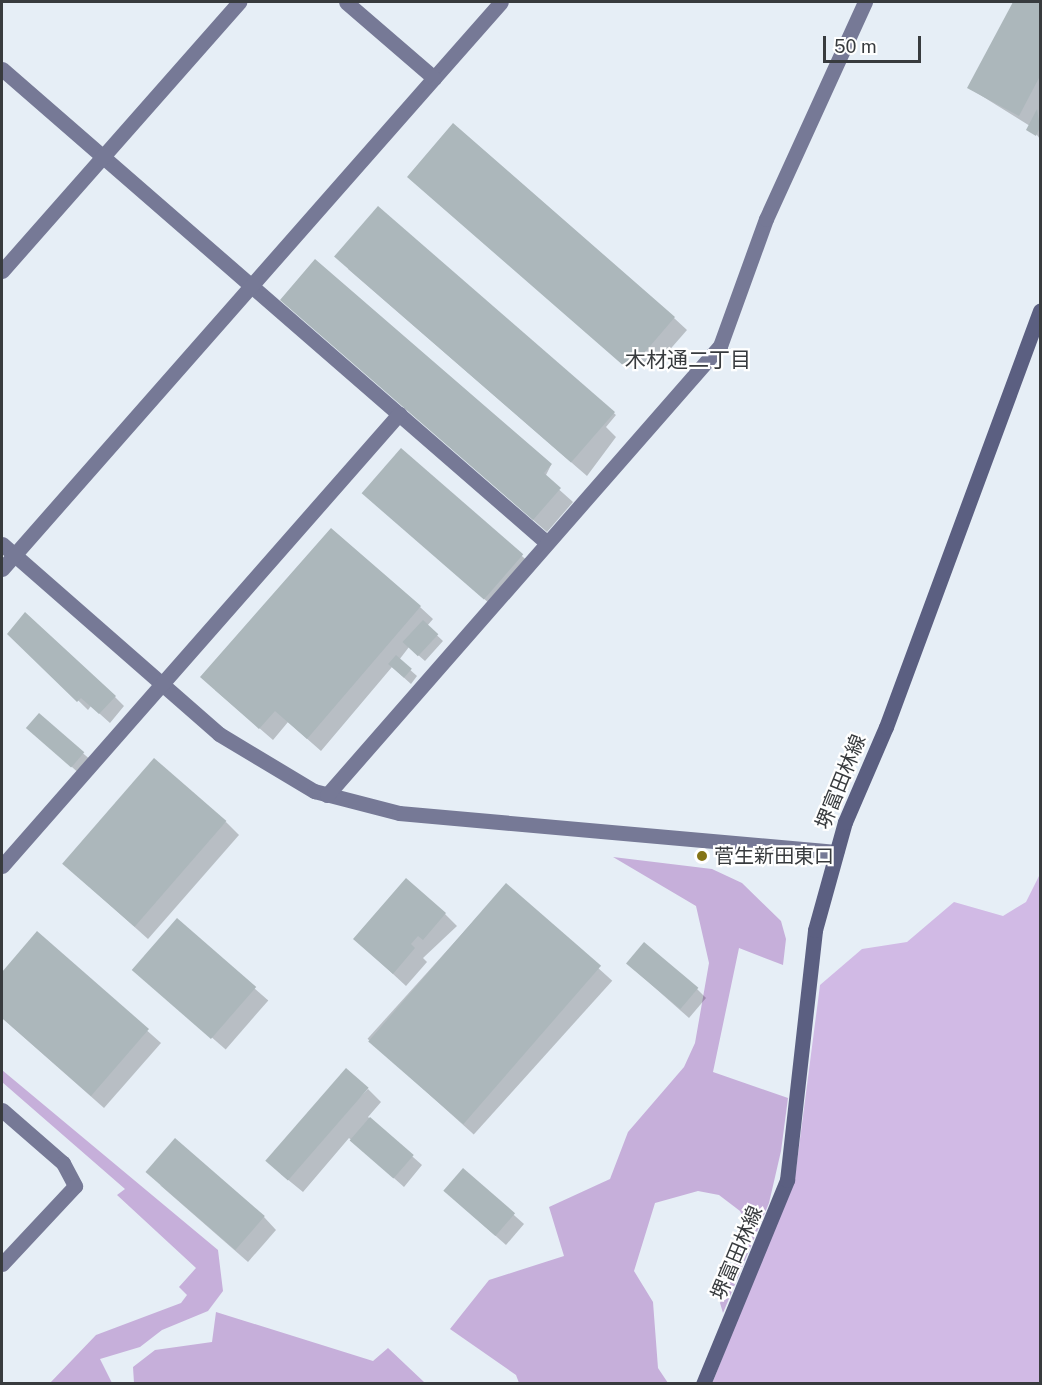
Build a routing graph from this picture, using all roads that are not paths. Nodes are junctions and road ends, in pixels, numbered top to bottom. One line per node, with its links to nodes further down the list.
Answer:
1 (239, 2): 7 (street)
2 (346, 2): 6 (street)
3 (501, 2): 6 (street)
4 (865, 2): 12 (street)
5 (2, 69): 7 (street)
6 (434, 78): 9 (street)
7 (102, 157): 8 (street); 9 (street)
8 (2, 272)
9 (250, 286): 11 (street); 14 (street)
10 (1041, 311): 18 (main road, 堺富田林線)
11 (399, 414): 12 (street); 16 (street)
12 (547, 543): 17 (street)
13 (2, 544): 14 (street)
14 (14, 555): 15 (street); 16 (street)
15 (2, 569)
16 (162, 684): 17 (street); 19 (street)
17 (327, 795): 18 (street)
18 (836, 852): 22 (main road, 堺富田林線)
19 (2, 866)
20 (2, 1110): 21 (street)
21 (2, 1264)
22 (703, 1383)

